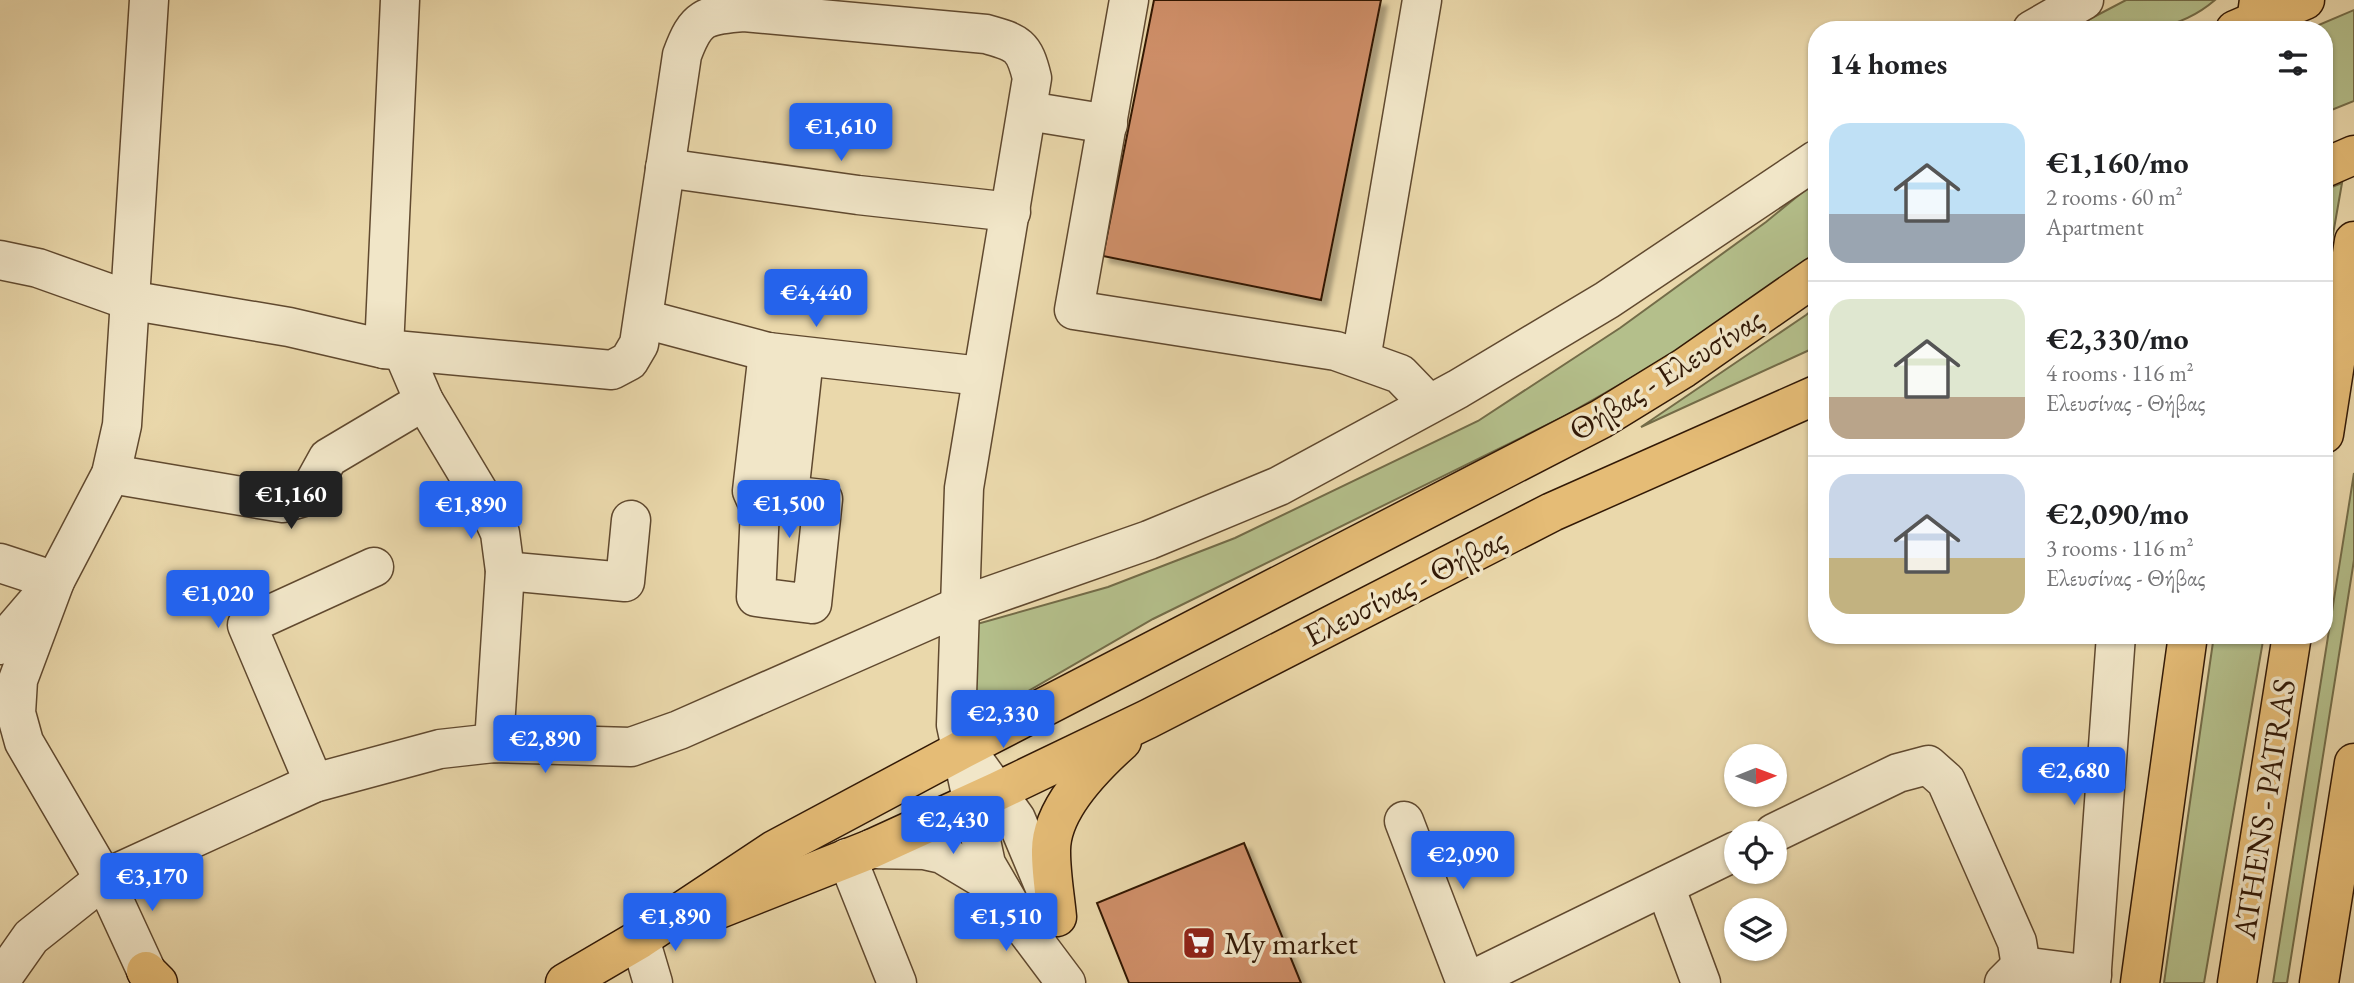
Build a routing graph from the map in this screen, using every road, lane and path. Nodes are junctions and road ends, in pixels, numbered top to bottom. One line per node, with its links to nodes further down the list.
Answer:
1 (149, 0): 19 (street)
2 (400, 0): 21 (street)
3 (1129, 0): 10 (street)
4 (1422, 0): 23 (street)
5 (2084, 0): 8 (street)
6 (2305, 0): 7 (main road)
7 (2251, 20)
8 (2048, 21)
9 (1028, 111): 10 (street); 14 (street); 15 (street)
10 (1108, 124): 23 (street)
11 (2354, 155): 12 (main road)
12 (2333, 163)
13 (1808, 165): 28 (street)
14 (665, 168): 15 (street); 20 (street)
15 (1011, 212): 24 (street)
16 (2354, 241): 25 (main road)
17 (0, 260): 19 (street)
18 (1808, 282): 29 (main road, Θήβας - Ελευσίνας)
19 (128, 300): 21 (street); 30 (street)
20 (644, 318): 21 (street); 22 (street)
21 (394, 350): 27 (street)
22 (786, 355): 24 (street); 31 (street)
23 (1361, 359): 28 (street)
24 (982, 376): 37 (street)
25 (2333, 376)
26 (1808, 400): 42 (main road, Ελευσίνας - Θήβας)
27 (424, 401): 30 (street); 35 (street)
28 (1428, 403): 37 (street)
29 (1512, 467): 44 (main road, Ελευσίνας - Θήβας)
30 (111, 474): 36 (street)
31 (770, 492)
32 (631, 520): 35 (street)
33 (0, 563): 36 (street)
34 (374, 567): 46 (street)
35 (505, 571): 43 (street)
36 (55, 581): 41 (street); 52 (street)
37 (958, 607): 43 (street); 44 (street)
38 (2115, 644): 59 (street)
39 (2187, 644): 67 (main road)
40 (2291, 644): 68 (main road, ATHENS - PATRAS)
41 (0, 645)
42 (1148, 719): 47 (main road, Ελευσίνας - Θήβας); 55 (main road)
43 (494, 744): 46 (street)
44 (963, 749): 47 (street); 56 (main road, Ελευσίνας - Θήβας)
45 (2354, 763): 69 (main road)
46 (314, 783): 52 (street)
47 (985, 797): 50 (main road, Ελευσίνας - Θήβας); 54 (street); 55 (street)
48 (1404, 821): 53 (street)
49 (1787, 827): 57 (street)
50 (859, 854): 54 (street); 56 (main road, Ελευσίνας - Θήβας); 63 (street)
51 (1724, 857): 53 (street)
52 (103, 879): 58 (street); 60 (street)
53 (1665, 886): 66 (street)
54 (997, 887): 64 (street)
55 (1057, 917): 65 (street)
56 (640, 939): 61 (main road); 62 (street)
57 (2012, 974): 59 (street)
58 (152, 979)
59 (2091, 979)
60 (0, 981)
61 (565, 983)
62 (653, 983)
63 (897, 983)
64 (1066, 983)
65 (1072, 983)
66 (1701, 983)
67 (2140, 983)
68 (2237, 983)
69 (2319, 983)

